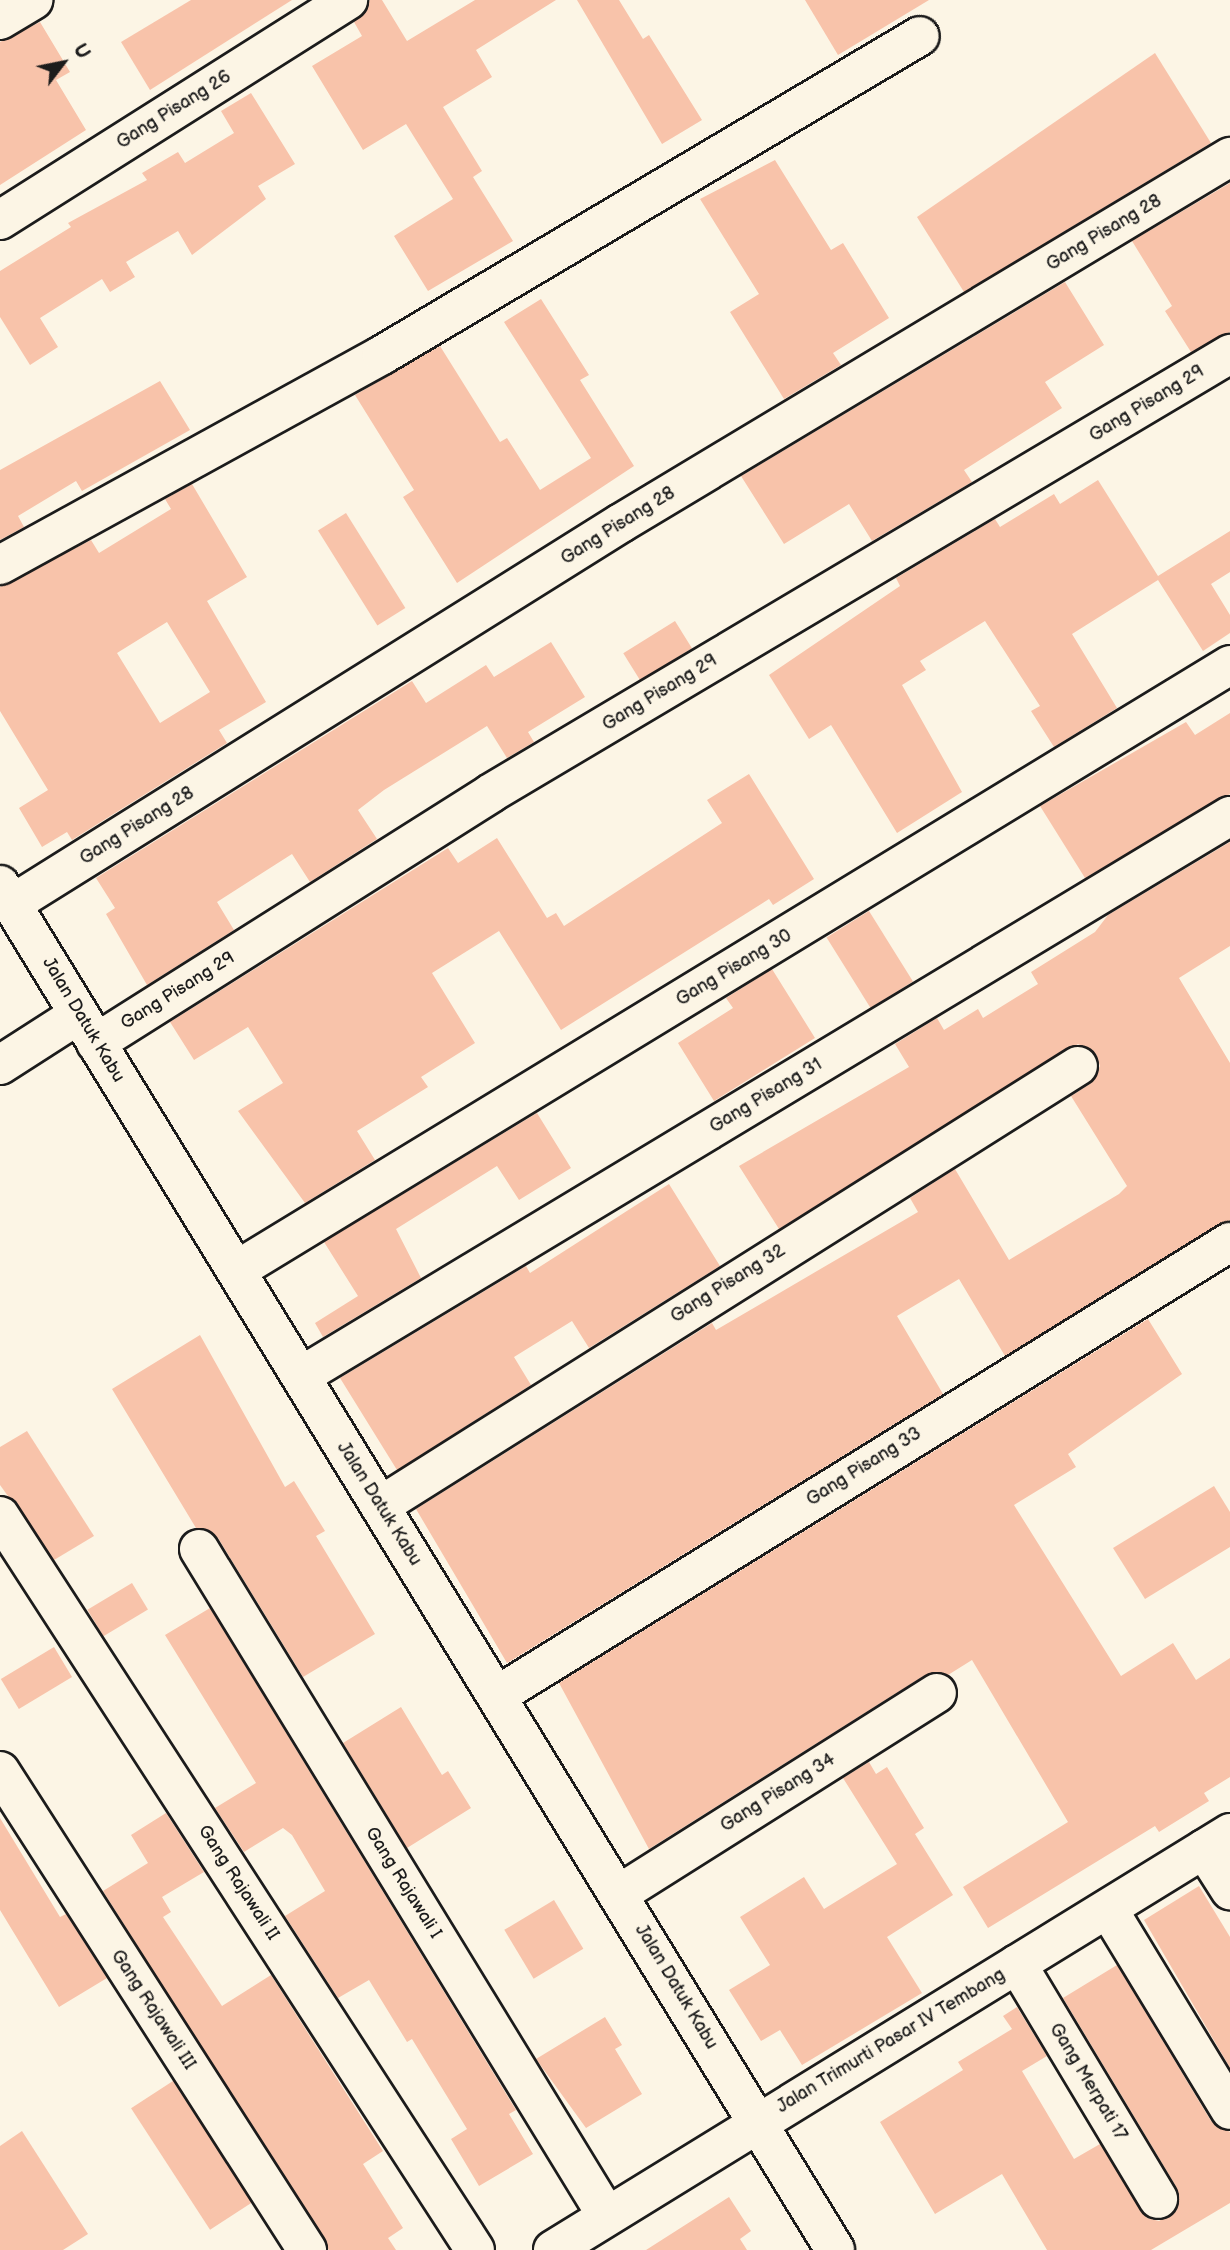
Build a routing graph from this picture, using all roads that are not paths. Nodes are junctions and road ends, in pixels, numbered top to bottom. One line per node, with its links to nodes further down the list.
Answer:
1 (33, 0): 3 (street)
2 (348, 0): 8 (street, Gang Pisang 26)
3 (0, 20)
4 (920, 36): 10 (street)
5 (1230, 136): 6 (street)
6 (1230, 144)
7 (1230, 157): 13 (street, Gang Pisang 28)
8 (0, 220)
9 (1230, 354): 14 (street, Gang Pisang 29)
10 (0, 565)
11 (1230, 665): 18 (street, Gang Pisang 30)
12 (1230, 816): 19 (street, Gang Pisang 31)
13 (6, 895): 14 (street, Jalan Datuk Kabu)
14 (87, 1029): 15 (street, Gang Pisang 29); 18 (street, Jalan Datuk Kabu)
15 (0, 1065)
16 (1078, 1066): 20 (street, Gang Pisang 32)
17 (1230, 1242): 24 (street, Gang Pisang 33)
18 (237, 1269): 19 (street, Jalan Datuk Kabu)
19 (301, 1376): 20 (street, Jalan Datuk Kabu)
20 (380, 1506): 24 (street, Jalan Datuk Kabu)
21 (0, 1516): 36 (street, Gang Rajawali II)
22 (199, 1549): 34 (street, Gang Rajawali I)
23 (937, 1693): 28 (street, Gang Pisang 34)
24 (498, 1695): 28 (street, Jalan Datuk Kabu)
25 (0, 1770): 35 (street, Gang Rajawali III)
26 (1217, 1841): 27 (street); 29 (street, Jalan Trimurti Pasar IV Tembang)
27 (1230, 1890)
28 (619, 1894): 32 (street, Jalan Datuk Kabu)
29 (1108, 1909): 30 (street, Jalan Trimurti Pasar IV Tembang); 31 (street)
30 (1017, 1964): 32 (street, Jalan Trimurti Pasar IV Tembang); 33 (street, Gang Merpati 17)
31 (1230, 2110)
32 (758, 2122): 34 (street, Jalan Trimurti Pasar IV Tembang); 37 (street, Jalan Datuk Kabu)
33 (1158, 2199)
34 (581, 2238)
35 (307, 2250)
36 (475, 2250)
37 (835, 2250)

